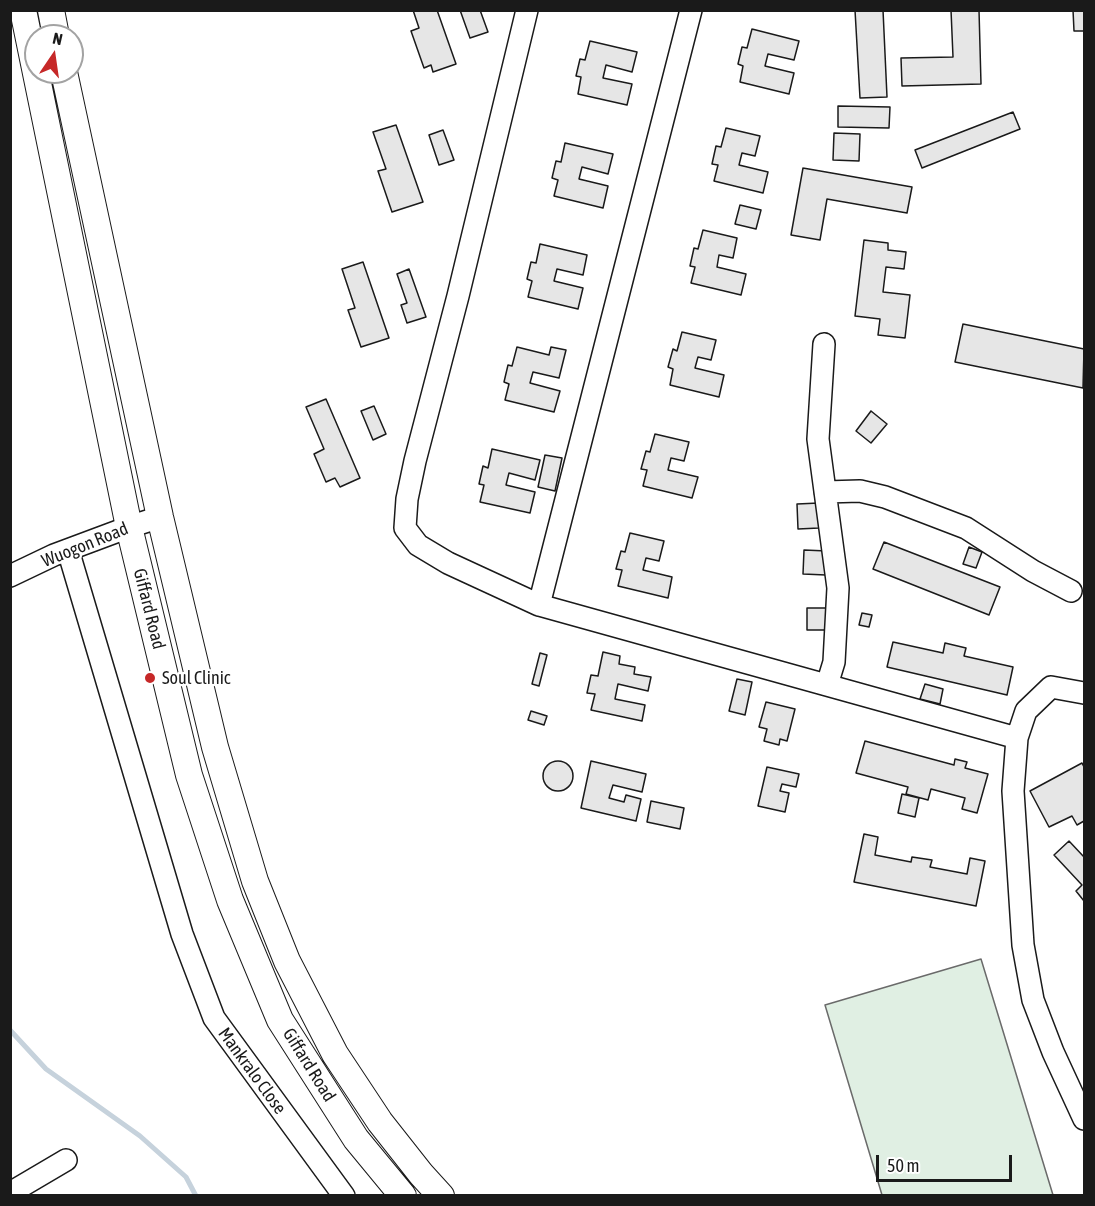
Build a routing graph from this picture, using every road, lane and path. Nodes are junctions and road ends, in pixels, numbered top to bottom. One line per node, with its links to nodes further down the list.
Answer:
1 (23, 10): 8 (main road, Giffard Road)
2 (527, 10): 12 (street)
3 (691, 10): 12 (street)
4 (67, 84): 7 (main road, Giffard Road)
5 (824, 345): 6 (street)
6 (825, 492): 11 (street); 13 (street)
7 (160, 517): 8 (street, Wuogon Road); 21 (main road, Giffard Road)
8 (129, 527): 9 (street, Wuogon Road); 20 (main road, Giffard Road)
9 (68, 550): 10 (street, Wuogon Road); 19 (street, Mankralo Close)
10 (10, 576)
11 (1071, 591)
12 (539, 605): 13 (street)
13 (827, 685): 15 (street)
14 (1084, 693): 15 (street)
15 (1017, 738): 16 (street)
16 (1084, 1119)
17 (66, 1160): 18 (street)
18 (10, 1193)
19 (344, 1196)
20 (403, 1196)
21 (441, 1196)

